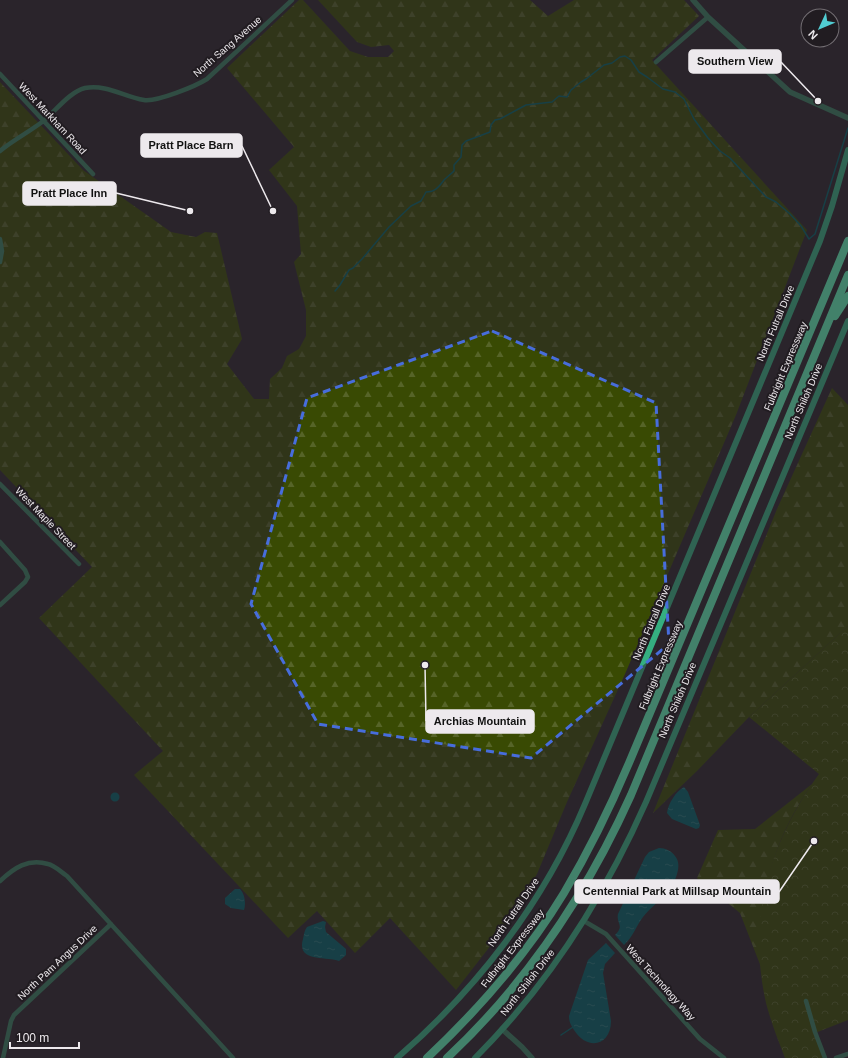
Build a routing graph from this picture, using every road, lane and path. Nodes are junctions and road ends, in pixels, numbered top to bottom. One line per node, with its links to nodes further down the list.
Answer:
1 (292, 0): 7 (street, North Sang Avenue)
2 (693, 0): 3 (street)
3 (708, 17): 4 (street); 6 (street)
4 (656, 62)
5 (0, 74): 7 (street, West Markham Road)
6 (848, 118)
7 (43, 121): 9 (street, North Sang Avenue); 10 (street, West Markham Road)
8 (848, 150): 30 (main road, North Futrall Drive)
9 (0, 151)
10 (93, 174)
11 (0, 239): 13 (street)
12 (848, 241): 31 (highway, Fulbright Expressway)
13 (0, 262)
14 (848, 275): 17 (highway)
15 (848, 296): 17 (highway)
16 (848, 321): 23 (main road, North Shiloh Drive)
17 (824, 332): 32 (highway)
18 (0, 484): 20 (street, West Maple Street)
19 (0, 542): 21 (street)
20 (79, 564)
21 (0, 605)
22 (0, 881): 24 (street)
23 (584, 921): 26 (main road, North Shiloh Drive); 35 (street, West Technology Way)
24 (111, 924): 28 (street, North Pam Angus Drive); 29 (street)
25 (806, 1001): 36 (street)
26 (502, 1029): 33 (main road, North Shiloh Drive); 34 (street)
27 (848, 1054): 37 (street)
28 (3, 1058)
29 (233, 1058)
30 (397, 1058)
31 (427, 1058)
32 (447, 1058)
33 (475, 1058)
34 (532, 1058)
35 (724, 1058)
36 (825, 1058)
37 (836, 1058)

